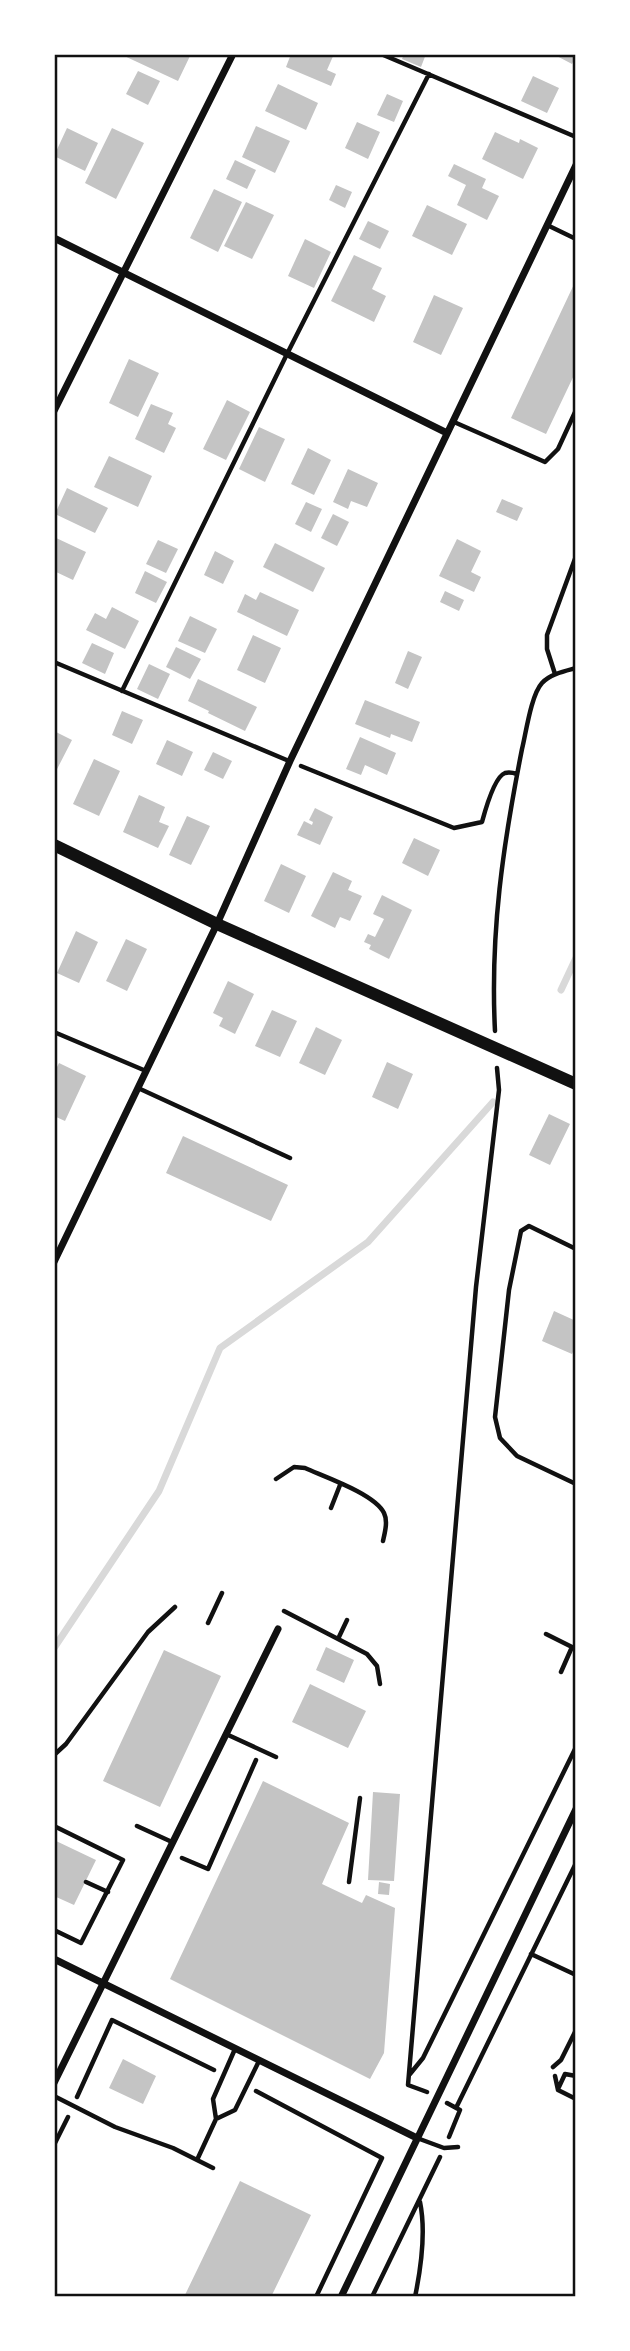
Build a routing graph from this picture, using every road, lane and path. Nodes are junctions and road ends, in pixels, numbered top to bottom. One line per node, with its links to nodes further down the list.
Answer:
1 (233, 54): 9 (street)
2 (381, 54): 3 (lane)
3 (429, 74): 4 (lane); 10 (lane)
4 (576, 137)
5 (576, 165): 6 (street)
6 (547, 225): 8 (lane); 13 (street)
7 (54, 238): 9 (street)
8 (576, 239)
9 (123, 272): 10 (street); 12 (street)
10 (287, 354): 14 (street); 19 (lane)
11 (576, 410): 13 (lane)
12 (54, 411)
13 (453, 422): 14 (street)
14 (447, 433): 20 (street)
15 (576, 556): 18 (path)
16 (54, 662): 19 (lane)
17 (576, 668): 18 (path)
18 (555, 674): 21 (path)
19 (122, 691): 20 (lane)
20 (290, 761): 21 (path); 23 (street)
21 (517, 774): 24 (path)
22 (54, 845): 23 (street)
23 (217, 924): 26 (street); 27 (street)
24 (494, 1014)
25 (54, 1032): 26 (lane)
26 (146, 1071): 28 (street)
27 (576, 1084)
28 (138, 1088): 30 (lane); 32 (street)
29 (499, 1090): 75 (path)
30 (290, 1158)
31 (576, 1249): 34 (lane)
32 (54, 1262)
33 (276, 1479): 35 (lane)
34 (576, 1484)
35 (340, 1485): 36 (lane); 37 (lane)
36 (331, 1508)
37 (383, 1541)
38 (222, 1593): 42 (lane)
39 (175, 1607): 52 (lane)
40 (284, 1611): 45 (lane)
41 (346, 1620): 45 (lane)
42 (208, 1623)
43 (278, 1629): 49 (street)
44 (546, 1634): 46 (lane)
45 (338, 1639): 48 (lane)
46 (574, 1648): 47 (lane)
47 (561, 1672)
48 (380, 1684)
49 (226, 1734): 51 (lane); 58 (street)
50 (576, 1747): 75 (path)
51 (261, 1749): 53 (lane); 59 (path)
52 (54, 1755)
53 (276, 1757)
54 (360, 1798): 62 (lane)
55 (576, 1809): 84 (street)
56 (54, 1826): 63 (path)
57 (137, 1826): 58 (lane)
58 (173, 1842): 68 (street)
59 (182, 1858)
60 (576, 1863): 65 (path)
61 (86, 1882): 63 (path)
62 (349, 1882)
63 (108, 1892): 64 (path)
64 (54, 1930)
65 (531, 1954): 67 (path); 82 (path)
66 (54, 1959): 68 (street)
67 (576, 1975)
68 (103, 1982): 71 (street); 77 (street)
69 (576, 2030): 70 (lane)
70 (567, 2047): 72 (lane); 74 (lane)
71 (235, 2048): 73 (street); 83 (lane)
72 (576, 2051)
73 (260, 2060): 83 (lane); 84 (street)
74 (553, 2067): 79 (path)
75 (409, 2075): 78 (path)
76 (576, 2076): 79 (path)
77 (54, 2083)
78 (408, 2085)
79 (558, 2090): 81 (path)
80 (54, 2096): 86 (lane)
81 (576, 2099)
82 (456, 2108)
83 (216, 2119): 86 (lane)
84 (417, 2138): 85 (lane); 88 (street)
85 (458, 2147)
86 (197, 2160): 87 (lane)
87 (213, 2168)
88 (341, 2297)
89 (372, 2297): 90 (path)
90 (415, 2297)

